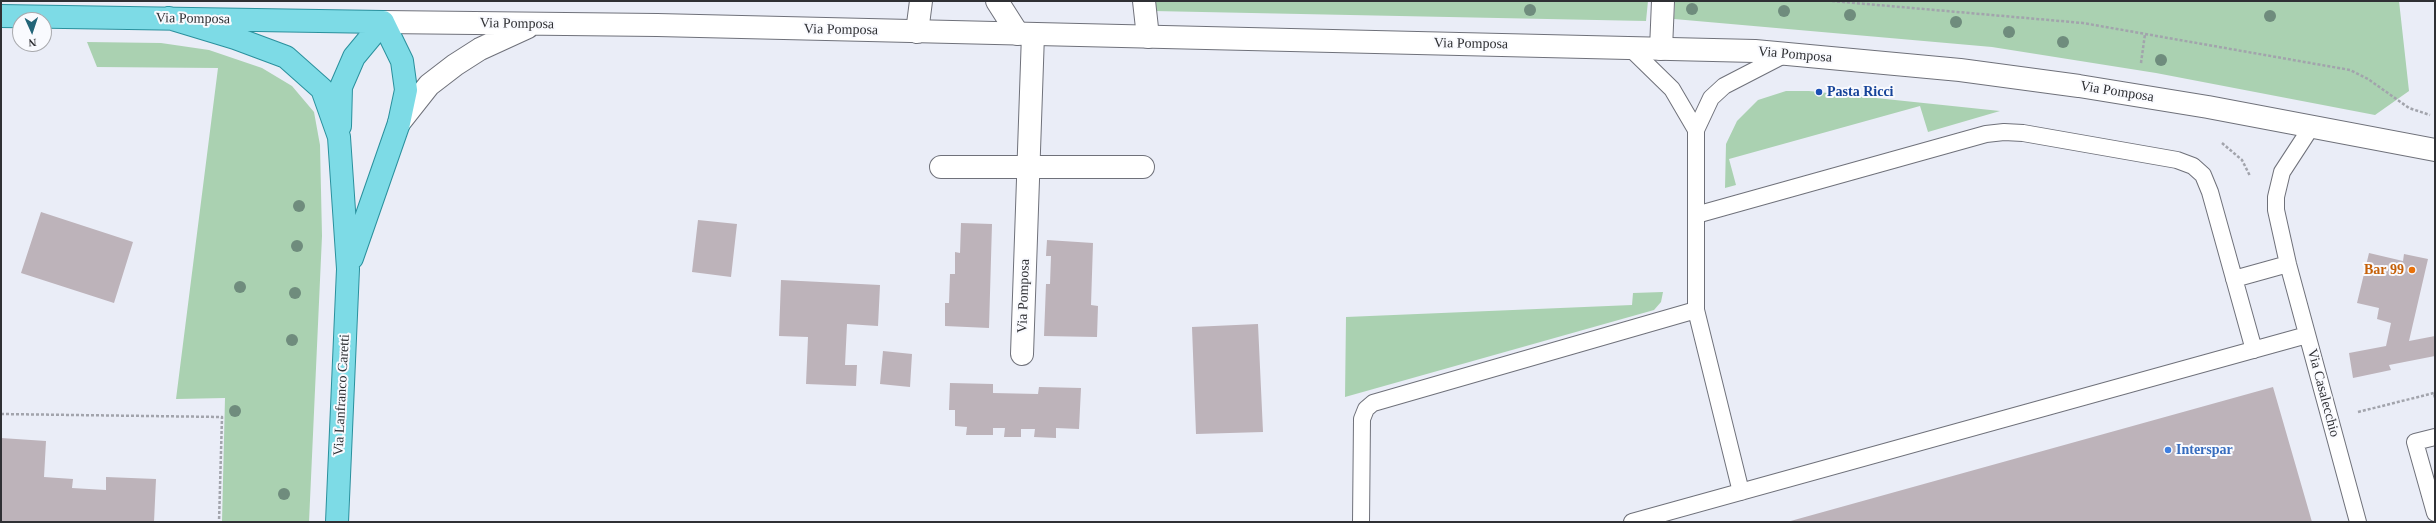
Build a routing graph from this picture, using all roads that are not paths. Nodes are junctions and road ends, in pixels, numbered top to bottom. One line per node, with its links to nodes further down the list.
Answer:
1 (921, 1): 9 (main road)
2 (997, 1): 10 (main road)
3 (1144, 1): 11 (main road)
4 (1663, 1): 13 (main road)
5 (1, 16): 6 (main road, Via Pomposa)
6 (168, 18): 7 (main road, Via Pomposa); 18 (main road, Via Lanfranco Caretti)
7 (383, 22): 8 (main road, Via Pomposa); 15 (main road, Via Lanfranco Caretti); 18 (main road, Via Lanfranco Caretti)
8 (535, 24): 9 (main road, Via Pomposa); 15 (main road, Via Lanfranco Caretti)
9 (917, 32): 10 (main road, Via Pomposa)
10 (1025, 34): 11 (main road, Via Pomposa); 21 (main road, Via Pomposa)
11 (1148, 37): 12 (main road, Via Pomposa)
12 (1630, 48): 13 (main road, Via Pomposa); 17 (lane)
13 (1661, 49): 14 (main road, Via Pomposa)
14 (1786, 54): 16 (main road, Via Pomposa); 17 (lane)
15 (399, 122): 25 (main road, Via Lanfranco Caretti)
16 (2312, 126): 19 (main road, Via Pomposa); 24 (lane, Via Casalecchio)
17 (1696, 130): 23 (lane)
18 (339, 136): 25 (main road, Via Lanfranco Caretti)
19 (2435, 150)
20 (941, 167): 21 (main road)
21 (1028, 167): 22 (main road); 30 (main road, Via Pomposa)
22 (1144, 167)
23 (1696, 215): 26 (lane); 27 (lane)
24 (2288, 264): 26 (lane); 28 (lane, Via Casalecchio)
25 (348, 269): 34 (main road, Via Lanfranco Caretti)
26 (2234, 278): 29 (lane)
27 (1696, 310): 32 (lane); 35 (lane)
28 (2307, 335): 29 (lane); 37 (lane, Via Casalecchio)
29 (2254, 350): 32 (lane)
30 (1022, 354)
31 (2435, 437): 33 (lane)
32 (1741, 492): 36 (lane)
33 (2435, 513)
34 (337, 522)
35 (1361, 522)
36 (1632, 522)
37 (2358, 522)

